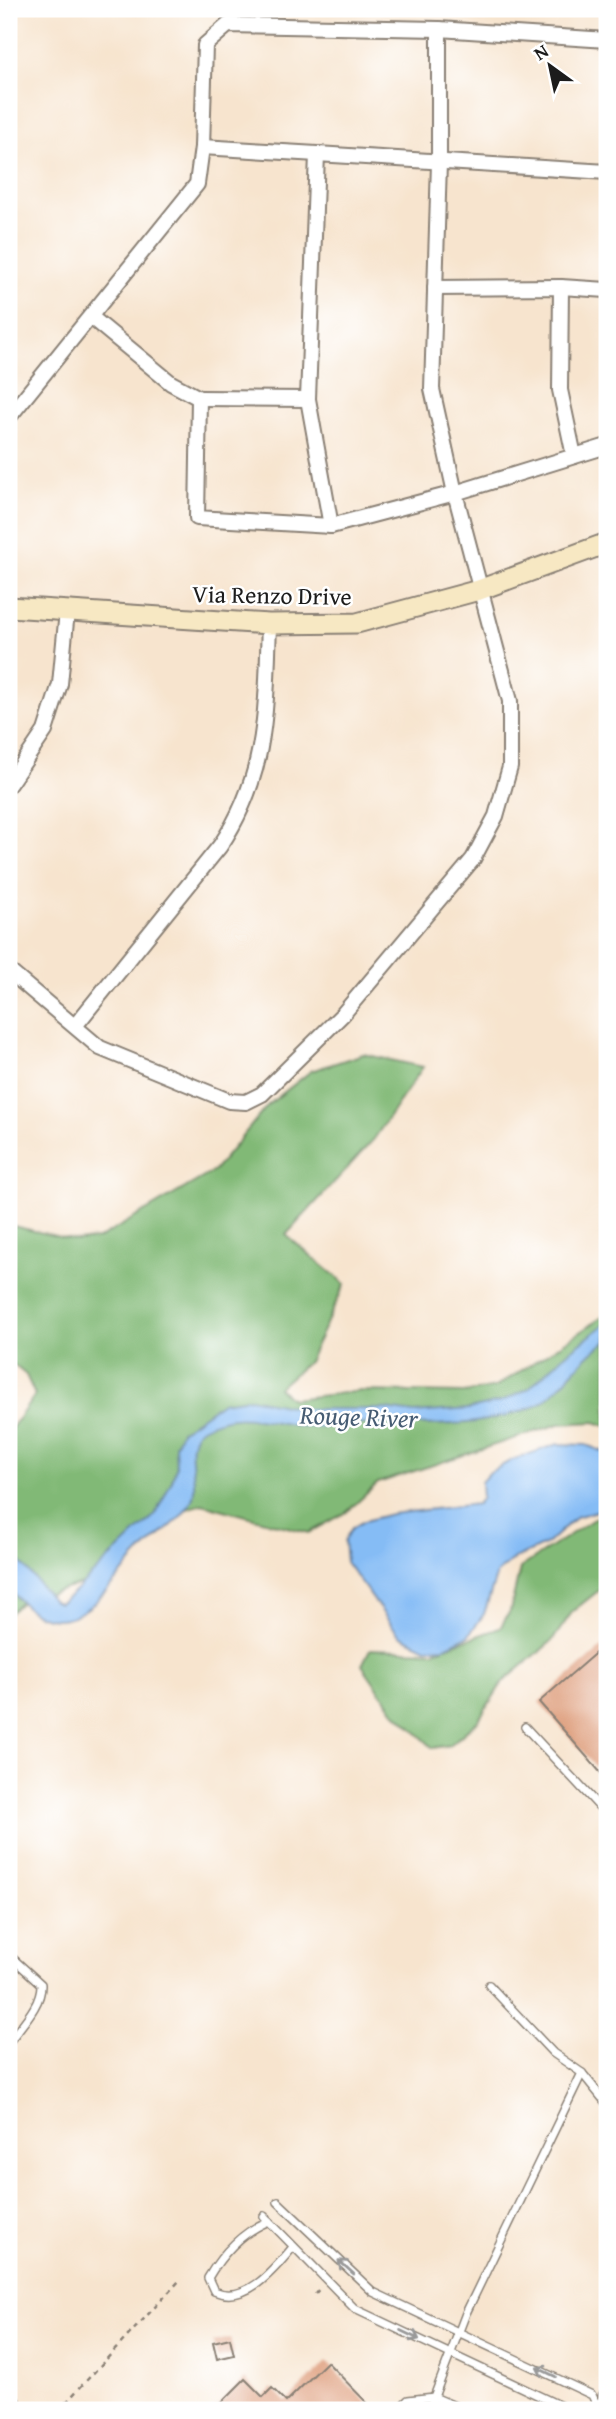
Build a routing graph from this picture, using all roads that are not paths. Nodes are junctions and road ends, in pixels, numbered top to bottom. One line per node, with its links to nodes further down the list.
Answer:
1 (439, 29): 2 (street); 3 (street); 5 (street)
2 (607, 40)
3 (202, 147): 4 (street); 10 (street)
4 (317, 154): 5 (street); 12 (street)
5 (439, 163): 6 (street); 8 (street)
6 (607, 172)
7 (561, 287): 8 (street); 9 (street); 15 (street)
8 (435, 288): 16 (street)
9 (607, 289)
10 (91, 317): 11 (street); 13 (street)
11 (199, 398): 12 (street); 17 (street)
12 (308, 399): 17 (street)
13 (9, 417)
14 (607, 446): 15 (street)
15 (574, 456): 16 (street)
16 (455, 493): 17 (street); 19 (street)
17 (331, 526)
18 (607, 543): 19 (street, Via Renzo Drive)
19 (480, 590): 22 (street, Via Renzo Drive); 25 (street)
20 (9, 607): 21 (street, Via Renzo Drive)
21 (67, 611): 22 (street, Via Renzo Drive); 23 (street)
22 (269, 624): 25 (street)
23 (9, 784)
24 (9, 971): 25 (street)
25 (75, 1026)
26 (525, 1727): 27 (lane)
27 (607, 1815)
28 (9, 1955): 30 (lane)
29 (489, 1984): 31 (lane)
30 (9, 2042)
31 (582, 2073): 32 (lane); 35 (lane)
32 (607, 2104)
33 (278, 2202): 35 (lane, one-way to 33)
34 (293, 2247): 34 (lane); 36 (lane, one-way to 36)
35 (458, 2330): 36 (lane); 45 (lane, one-way to 35)
36 (450, 2354): 38 (lane); 44 (lane)
37 (607, 2395): 45 (street)
38 (434, 2397): 41 (lane); 42 (lane); 43 (lane)
39 (9, 2403): 40 (street)
40 (15, 2410)
41 (398, 2410)
42 (429, 2410)
43 (464, 2410)
44 (578, 2410)
45 (600, 2410)

